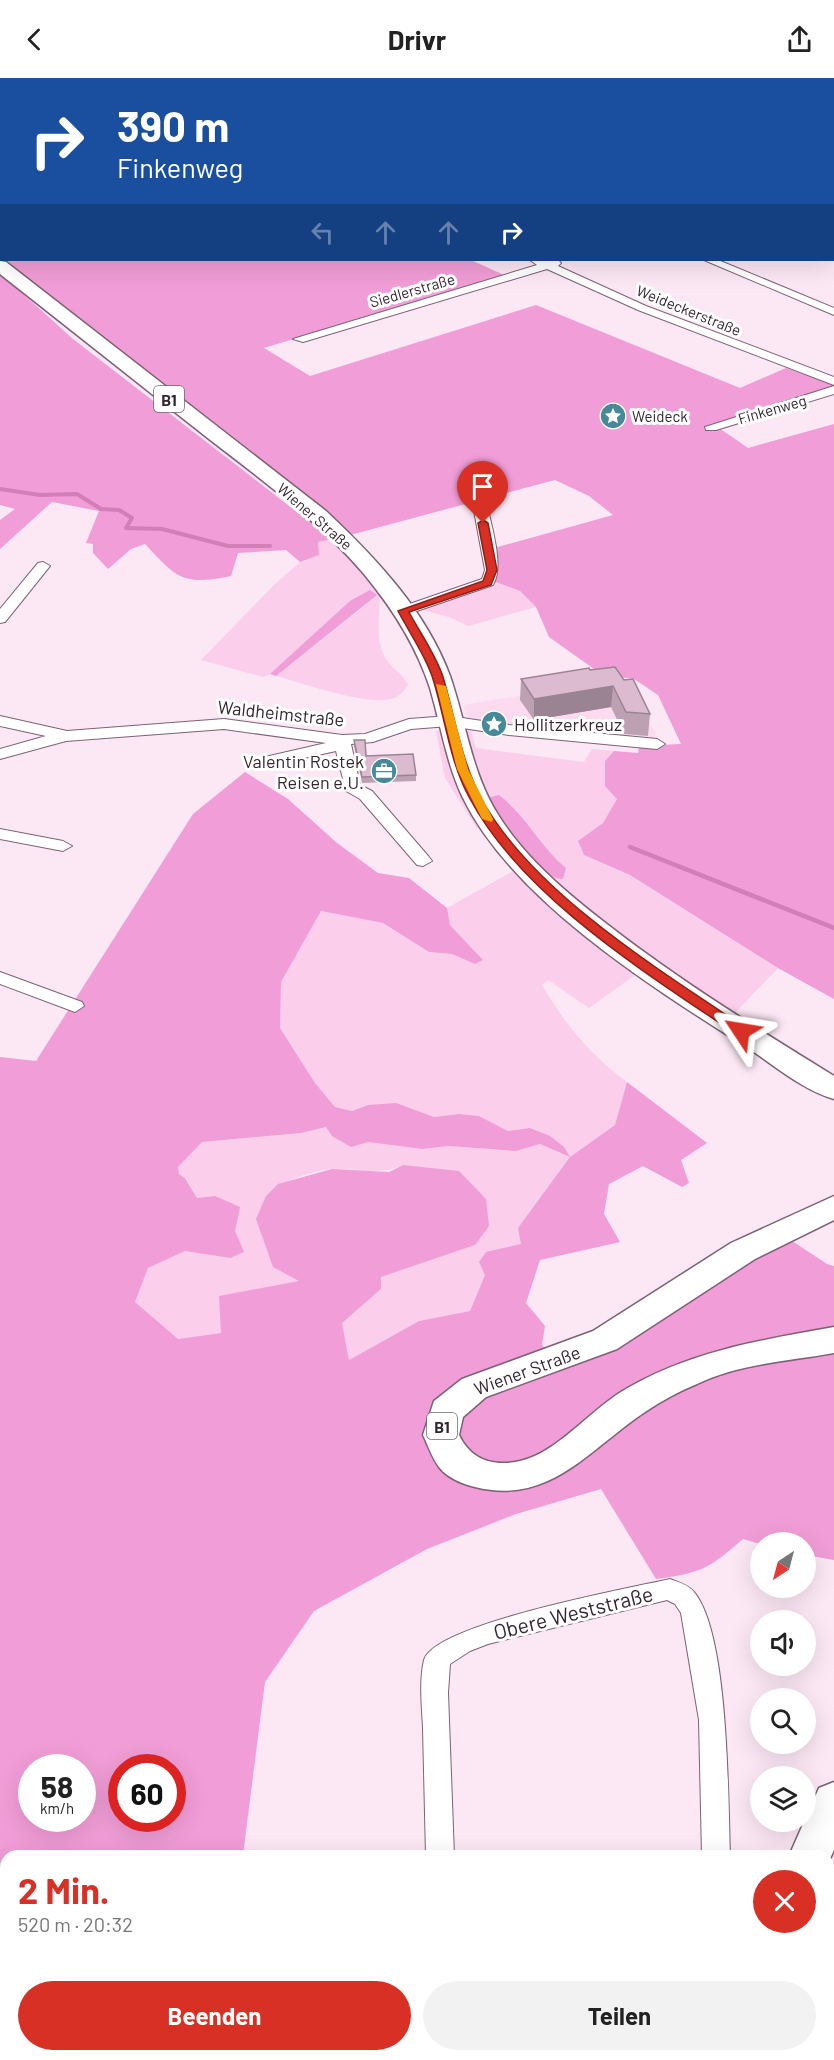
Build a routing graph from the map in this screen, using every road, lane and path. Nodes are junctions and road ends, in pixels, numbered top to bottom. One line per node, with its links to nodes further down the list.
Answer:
1 (539, 261): 4 (street, Weideckerstraße)
2 (564, 261): 4 (street, Siedlerstraße)
3 (712, 261): 6 (street)
4 (550, 265): 7 (street, Siedlerstraße); 8 (street, Weideckerstraße)
5 (0, 266): 13 (main road, Wiener Straße / B1)
6 (834, 312)
7 (299, 339)
8 (830, 376)
9 (834, 390): 10 (street, Finkenweg)
10 (711, 427)
11 (478, 500): 13 (street)
12 (44, 566): 14 (street)
13 (403, 611): 15 (main road, Wiener Straße / B1)
14 (0, 619)
15 (449, 720): 18 (street, Waldheimstraße); 19 (street, Waldheimstraße); 27 (main road, Wiener Straße / B1)
16 (0, 721): 17 (street, Waldheimstraße)
17 (67, 736): 18 (street, Waldheimstraße); 20 (street)
18 (342, 740): 21 (street); 24 (street)
19 (657, 744)
20 (0, 754)
21 (258, 763)
22 (0, 834): 23 (street)
23 (63, 846)
24 (423, 861)
25 (0, 978): 26 (street)
26 (75, 1006)
27 (834, 1089)
28 (834, 1207): 29 (main road, Wiener Straße / B1)
29 (834, 1340)
30 (834, 1802): 33 (main road)
31 (440, 1850): 32 (street, Obere Weststraße)
32 (716, 1850)
33 (813, 1850)

